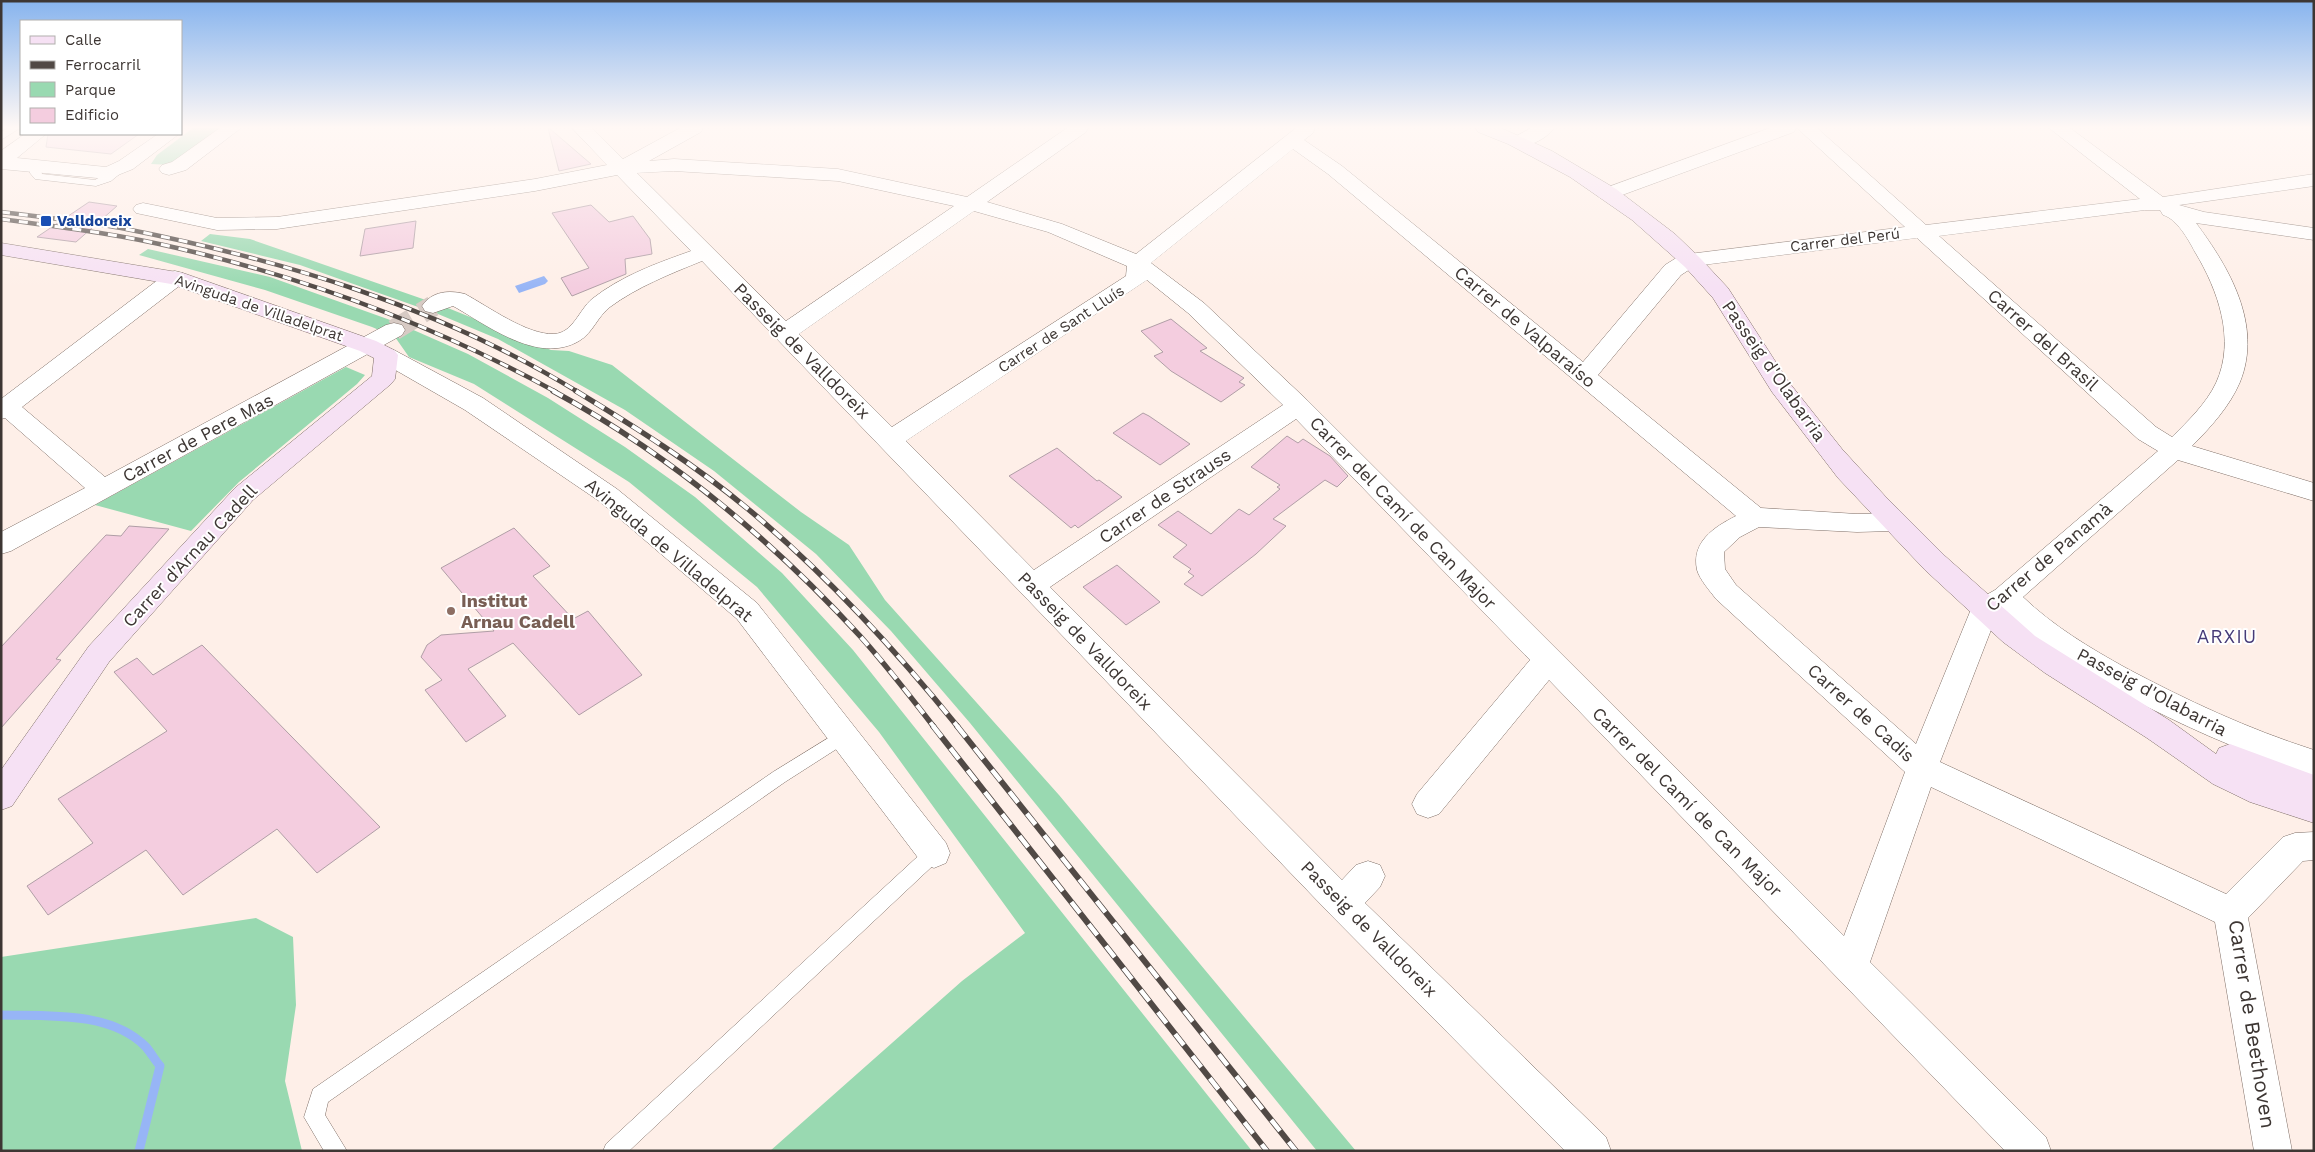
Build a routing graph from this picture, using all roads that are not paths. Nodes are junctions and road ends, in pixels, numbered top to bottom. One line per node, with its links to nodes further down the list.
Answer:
1 (555, 182): 15 (street)
2 (635, 182): 19 (street, Passeig de Valldoreix)
3 (870, 182): 13 (street, Carrer del Camí de Can Major)
4 (1000, 182): 13 (street)
5 (1240, 182): 21 (street)
6 (1349, 182): 26 (street, Carrer de Valparaíso)
7 (1588, 182): 12 (main road, Passeig d'Olabarria)
8 (1640, 182): 12 (street)
9 (1867, 182): 16 (street, Carrer del Brasil)
10 (2135, 182): 14 (street)
11 (2304, 182): 14 (street, Carrer del Perú)
12 (1607, 194): 20 (main road, Passeig d'Olabarria)
13 (969, 203): 21 (street, Carrer del Camí de Can Major); 24 (street)
14 (2168, 205): 16 (street, Carrer del Perú); 17 (street); 30 (street, Carrer de Panamà)
15 (143, 208)
16 (1922, 230): 20 (street, Carrer del Perú); 30 (street, Carrer del Brasil)
17 (2314, 234)
18 (1, 249): 22 (main road, Avinguda de Villadelprat)
19 (704, 253): 23 (street); 24 (street, Passeig de Valldoreix)
20 (1689, 260): 26 (street, Carrer del Perú); 34 (main road, Passeig d'Olabarria)
21 (1138, 262): 27 (street, Carrer del Camí de Can Major); 29 (street, Carrer de Sant Lluís)
22 (175, 278): 25 (main road, Avinguda de Villadelprat); 28 (street)
23 (433, 306)
24 (785, 333): 29 (street, Passeig de Valldoreix)
25 (383, 343): 31 (street, Carrer de Pere Mas); 39 (street, Avinguda de Villadelprat); 42 (main road, Carrer d'Arnau Cadell)
26 (1584, 376): 33 (street, Carrer de Valparaíso)
27 (1298, 406): 36 (street, Carrer de Strauss); 38 (street, Carrer del Camí de Can Major)
28 (4, 409): 31 (street)
29 (890, 440): 36 (street, Passeig de Valldoreix)
30 (2175, 450): 32 (street, Carrer del Brasil); 37 (street, Carrer de Panamà)
31 (103, 489): 35 (street, Carrer de Pere Mas)
32 (2314, 492)
33 (1755, 517): 34 (street); 41 (street, Carrer de Cadis)
34 (1893, 522): 37 (main road, Passeig d'Olabarria)
35 (1, 544)
36 (1031, 586): 47 (street, Passeig de Valldoreix)
37 (1994, 604): 40 (street, Passeig d'Olabarria); 41 (street, Carrer de Panamà); 44 (main road, Passeig d'Olabarria)
38 (1547, 660): 43 (street); 49 (street, Carrer del Camí de Can Major)
39 (844, 736): 45 (street, Avinguda de Villadelprat); 50 (lane)
40 (2314, 763)
41 (1922, 768): 48 (street, Carrer de Cadis); 49 (street, Carrer de Panamà)
42 (1, 796)
43 (1428, 804)
44 (2310, 817): 48 (street, Carrer de Beethoven)
45 (934, 853): 51 (lane)
46 (1368, 876): 47 (street)
47 (1343, 904): 52 (street, Passeig de Valldoreix)
48 (2230, 913): 54 (street, Carrer de Beethoven)
49 (1850, 968): 53 (street, Carrer del Camí de Can Major)
50 (336, 1151)
51 (613, 1151)
52 (1592, 1151)
53 (2032, 1151)
54 (2273, 1151)

